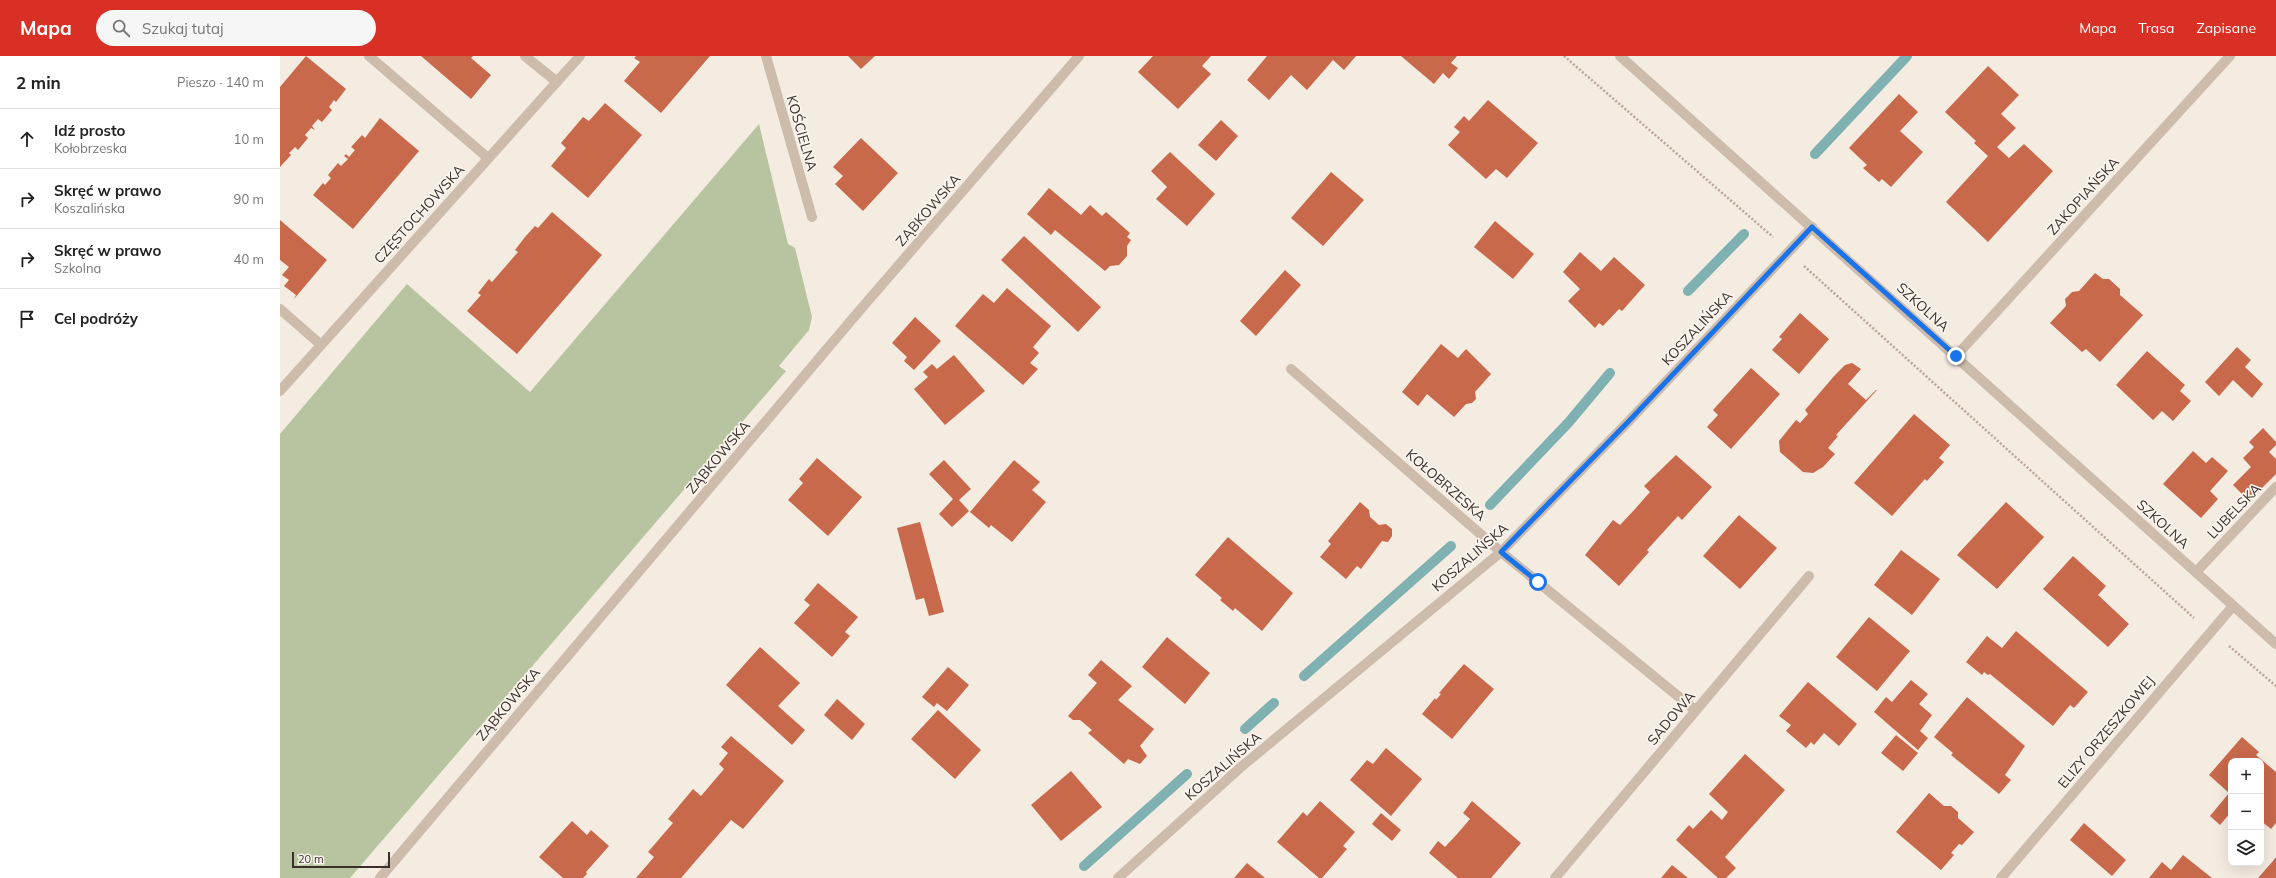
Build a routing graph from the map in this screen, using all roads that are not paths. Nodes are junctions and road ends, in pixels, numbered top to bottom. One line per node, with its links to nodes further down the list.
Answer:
1 (369, 56): 9 (street)
2 (525, 56): 8 (street)
3 (580, 56): 8 (street, CZĘSTOCHOWSKA)
4 (766, 56): 10 (street, KOŚCIELNA)
5 (1079, 56): 24 (street, ZĄBKOWSKA)
6 (1620, 56): 11 (street, SZKOLNA)
7 (2230, 56): 14 (street, ZAKOPIAŃSKA)
8 (557, 82): 9 (street, CZĘSTOCHOWSKA)
9 (488, 158): 13 (street, CZĘSTOCHOWSKA)
10 (812, 217)
11 (1812, 227): 14 (street, SZKOLNA); 18 (street, KOSZALIŃSKA)
12 (280, 309): 13 (street)
13 (320, 344): 16 (street, CZĘSTOCHOWSKA)
14 (1956, 356): 19 (street, SZKOLNA)
15 (1291, 369): 18 (street, KOŁOBRZESKA)
16 (280, 391)
17 (2276, 487): 19 (street, LUBELSKA)
18 (1501, 552): 23 (street, KOŁOBRZESKA); 25 (street, KOSZALIŃSKA)
19 (2196, 572): 21 (street, SZKOLNA)
20 (1809, 576): 23 (street, SADOWA)
21 (2233, 606): 22 (street, SZKOLNA); 27 (street, ELIZY ORZESZKOWEJ)
22 (2276, 644)
23 (1695, 710): 26 (street, SADOWA)
24 (380, 878)
25 (1118, 878)
26 (1555, 878)
27 (2002, 878)

